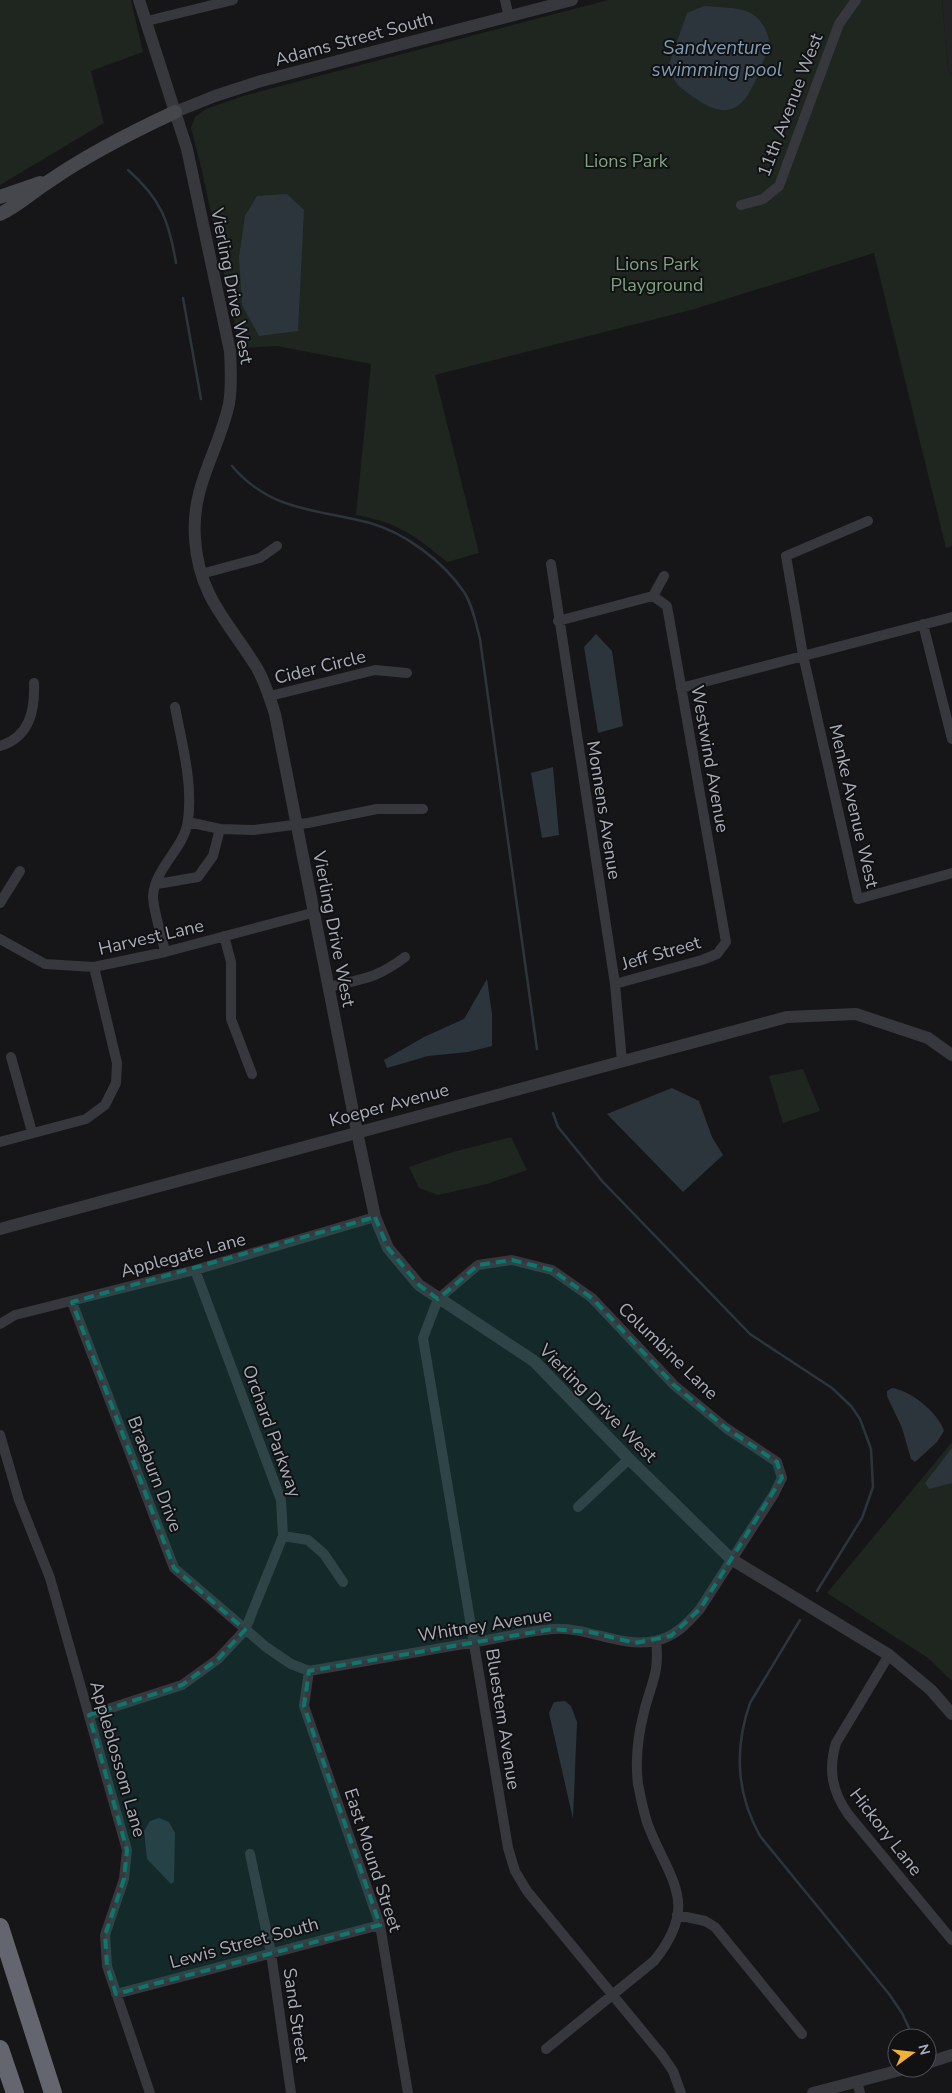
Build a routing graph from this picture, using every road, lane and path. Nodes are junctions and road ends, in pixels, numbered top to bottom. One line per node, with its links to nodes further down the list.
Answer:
1 (139, 0): 7 (street, Vierling Drive West)
2 (232, 0): 7 (street)
3 (505, 0): 6 (street)
4 (572, 0): 6 (street, Adams Street South)
5 (856, 0): 11 (street, 11th Avenue West)
6 (510, 17): 8 (street, Adams Street South)
7 (146, 21): 8 (street, Vierling Drive West)
8 (175, 112): 9 (main road); 16 (street, Vierling Drive West)
9 (50, 180): 10 (main road); 12 (main road)
10 (0, 197)
11 (741, 205)
12 (0, 214)
13 (868, 521): 22 (street)
14 (277, 546): 16 (street)
15 (551, 564): 20 (street, Monnens Avenue)
16 (201, 574): 26 (street, Vierling Drive West)
17 (664, 576): 18 (street)
18 (652, 596): 20 (street); 25 (street, Westwind Avenue)
19 (952, 617): 21 (street)
20 (558, 621): 45 (street, Monnens Avenue)
21 (924, 624): 22 (street); 28 (street)
22 (803, 655): 25 (street); 35 (street, Menke Avenue West)
23 (407, 673): 26 (street, Cider Circle)
24 (34, 683): 29 (street)
25 (681, 688): 42 (street, Westwind Avenue)
26 (270, 696): 32 (street, Vierling Drive West)
27 (175, 707): 31 (street)
28 (952, 739)
29 (0, 746)
30 (423, 809): 32 (street)
31 (188, 822): 33 (street); 36 (street)
32 (296, 824): 33 (street); 38 (street, Vierling Drive West)
33 (220, 829): 36 (street)
34 (20, 871): 37 (street)
35 (952, 873)
36 (157, 884): 41 (street)
37 (0, 903)
38 (312, 913): 39 (street, Harvest Lane); 46 (street, Vierling Drive West)
39 (224, 936): 41 (street, Harvest Lane); 50 (street)
40 (0, 939): 44 (street, Harvest Lane)
41 (166, 952): 44 (street, Harvest Lane)
42 (716, 954): 45 (street, Jeff Street)
43 (405, 957): 46 (street)
44 (94, 967): 51 (street)
45 (615, 984): 49 (street, Monnens Avenue)
46 (328, 988): 52 (street, Vierling Drive West)
47 (952, 1055): 49 (street, Koeper Avenue)
48 (11, 1057): 51 (street)
49 (622, 1061): 52 (street, Koeper Avenue)
50 (252, 1074)
51 (32, 1132): 53 (street)
52 (357, 1132): 54 (street, Vierling Drive West); 55 (street, Koeper Avenue)
53 (0, 1142)
54 (375, 1218): 56 (street, Applegate Lane); 57 (street, Vierling Drive West)
55 (0, 1229)
56 (195, 1270): 58 (street, Applegate Lane); 63 (street, Orchard Parkway)
57 (438, 1298): 61 (street, Vierling Drive West); 64 (street, Columbine Lane); 68 (street, Bluestem Avenue)
58 (72, 1302): 59 (street, Applegate Lane); 66 (street, Braeburn Drive)
59 (0, 1324)
60 (0, 1436): 72 (street, Appleblossom Lane)
61 (628, 1459): 62 (street); 64 (street, Vierling Drive West)
62 (578, 1506)
63 (283, 1536): 65 (street); 66 (street, Orchard Parkway)
64 (732, 1559): 67 (street, Whitney Avenue); 69 (street, Vierling Drive West)
65 (343, 1582)
66 (245, 1630): 70 (street); 72 (street, Orchard Parkway)
67 (656, 1641): 68 (street, Whitney Avenue); 74 (street)
68 (475, 1642): 70 (street, Whitney Avenue); 80 (street, Bluestem Avenue)
69 (889, 1655): 71 (street, Vierling Drive West); 77 (street, Hickory Lane)
70 (309, 1671): 75 (street, East Mound Street)
71 (952, 1714)
72 (89, 1715): 79 (street, Appleblossom Lane)
73 (250, 1854): 78 (street, Sand Street)
74 (677, 1915): 80 (street); 81 (street)
75 (380, 1925): 78 (street, Lewis Street South); 92 (street, East Mound Street)
76 (0, 1927): 89 (highway)
77 (952, 1940)
78 (271, 1952): 79 (street, Lewis Street South); 91 (street, Sand Street)
79 (116, 1994): 90 (street, Appleblossom Lane)
80 (613, 1995): 83 (street); 93 (street, Bluestem Avenue)
81 (802, 2034)
82 (0, 2049): 88 (highway)
83 (546, 2049)
84 (952, 2057): 85 (street)
85 (937, 2060)
86 (887, 2076): 87 (street)
87 (858, 2087): 94 (street)
88 (15, 2093)
89 (53, 2093)
90 (150, 2093)
91 (290, 2093)
92 (408, 2093)
93 (682, 2093)
94 (813, 2093)

